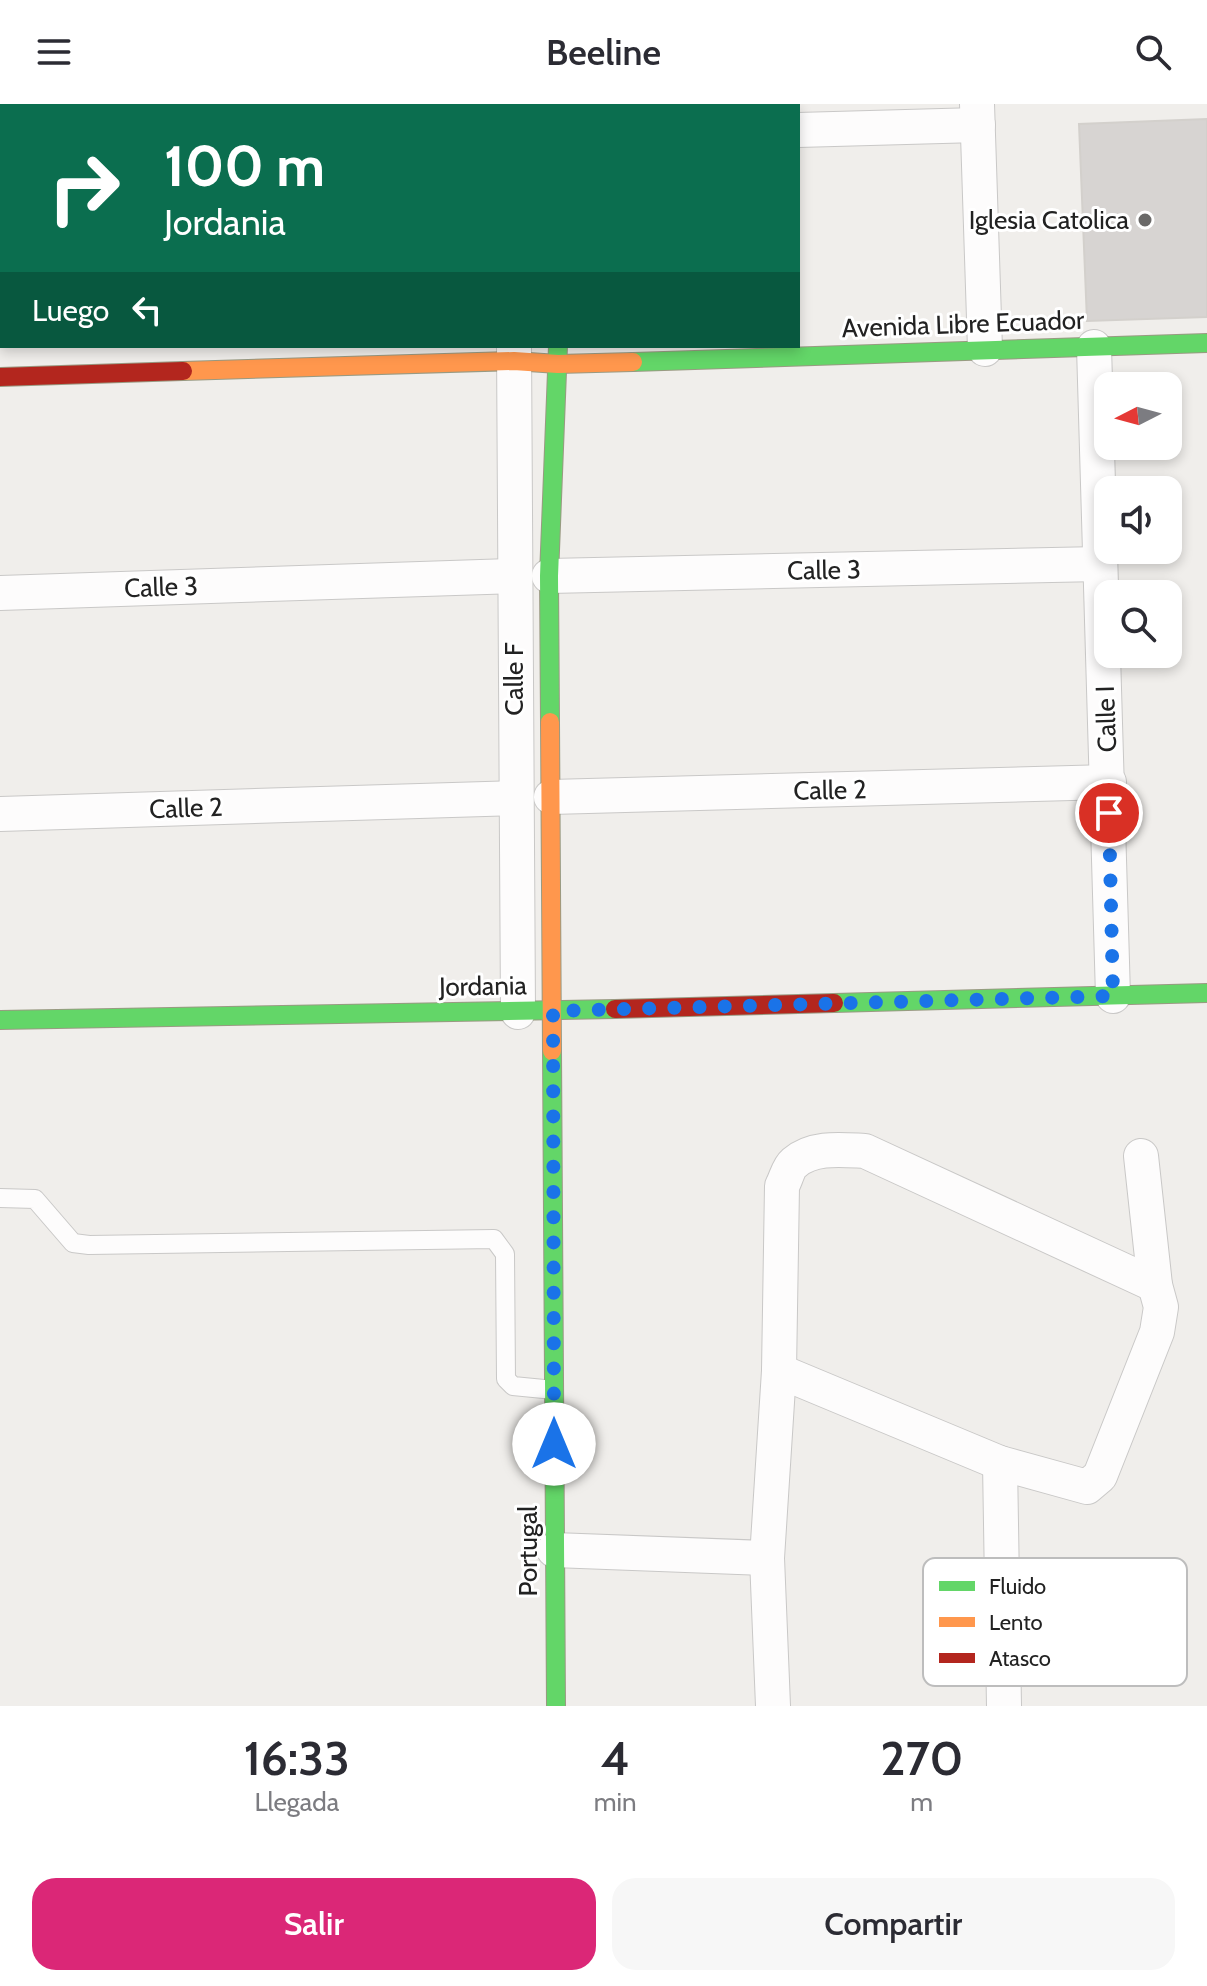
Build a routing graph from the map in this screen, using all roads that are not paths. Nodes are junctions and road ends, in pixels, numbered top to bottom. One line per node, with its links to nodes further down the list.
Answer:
1 (978, 114): 2 (street); 5 (street)
2 (800, 130)
3 (1207, 343): 4 (street, Avenida Libre Ecuador)
4 (1094, 347): 5 (street, Avenida Libre Ecuador); 9 (street, Calle I)
5 (985, 349): 7 (street, Avenida Libre Ecuador)
6 (514, 354): 7 (street, Avenida Libre Ecuador); 8 (street, Avenida Libre Ecuador); 11 (street, Calle F)
7 (558, 355): 12 (street, Calle F)
8 (0, 377)
9 (1098, 476)
10 (1100, 564): 12 (street, Calle 3); 14 (street, Calle I)
11 (514, 576): 13 (street, Calle 3); 16 (street, Calle F)
12 (549, 576): 15 (street, Calle F)
13 (0, 593)
14 (1109, 782): 15 (street, Calle 2); 19 (street, Calle I)
15 (551, 797): 20 (street, Calle F)
16 (515, 798): 17 (street, Calle 2); 21 (street, Calle F)
17 (0, 814)
18 (1207, 993): 19 (street, Jordania)
19 (1113, 996): 20 (street, Jordania)
20 (553, 1011): 21 (street, Jordania); 27 (street, Portugal)
21 (518, 1012): 22 (street, Jordania)
22 (0, 1020)
23 (1141, 1156): 25 (street)
24 (0, 1198): 27 (lane)
25 (1155, 1285): 26 (street); 28 (street)
26 (779, 1371): 28 (street); 30 (street)
27 (554, 1390): 29 (street, Portugal)
28 (1000, 1463): 31 (street)
29 (554, 1550): 30 (street); 33 (street, Portugal)
30 (767, 1558): 34 (street)
31 (1002, 1558)
32 (1004, 1686): 35 (street)
33 (556, 1706)
34 (773, 1706)
35 (1004, 1706)

